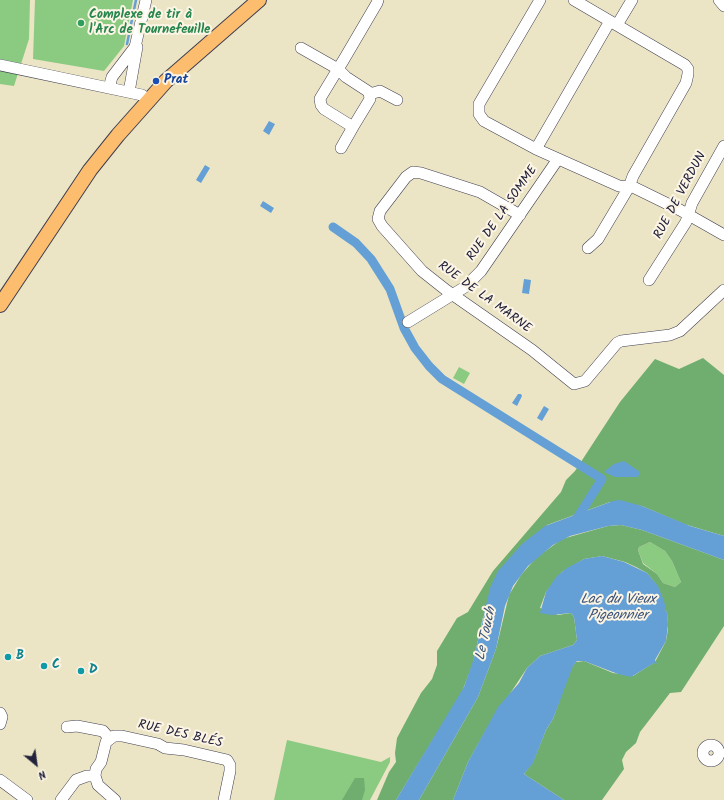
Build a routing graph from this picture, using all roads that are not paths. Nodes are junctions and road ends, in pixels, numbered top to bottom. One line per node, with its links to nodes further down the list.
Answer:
1 (146, 0): 10 (street)
2 (259, 0): 17 (main road)
3 (378, 0): 13 (street)
4 (540, 0): 22 (street)
5 (574, 0): 9 (street)
6 (632, 0): 9 (street)
7 (718, 0): 8 (street)
8 (724, 6)
9 (613, 23): 22 (street); 24 (street)
10 (138, 41): 14 (street); 15 (street)
11 (301, 48): 13 (street)
12 (0, 65): 14 (street)
13 (338, 69): 16 (street); 19 (street)
14 (109, 88): 15 (street)
15 (129, 92): 17 (street)
16 (370, 94): 18 (street); 19 (street)
17 (148, 100): 32 (main road)
18 (397, 100)
19 (353, 127): 21 (street)
20 (724, 146): 26 (street, RUE DE VERDUN)
21 (340, 148)
22 (536, 149): 23 (street)
23 (558, 160): 24 (street); 25 (street, RUE DE LA SOMME)
24 (629, 188): 26 (street); 28 (street)
25 (520, 215): 31 (street, RUE DE LA SOMME); 31 (street, RUE DE LA MARNE)
26 (688, 215): 27 (street); 29 (street, RUE DE VERDUN)
27 (724, 235)
28 (588, 248)
29 (649, 280)
30 (724, 290): 31 (street, RUE DE LA MARNE)
31 (454, 295): 33 (street, RUE DE LA SOMME)
32 (0, 305)
33 (408, 322)
34 (0, 713): 35 (street)
35 (0, 724)
36 (67, 728): 37 (street)
37 (109, 738): 38 (street); 43 (street, RUE DES BLÉS)
38 (95, 776): 41 (street); 42 (street)
39 (0, 780): 40 (street)
40 (27, 800)
41 (61, 800)
42 (115, 800)
43 (224, 800)

